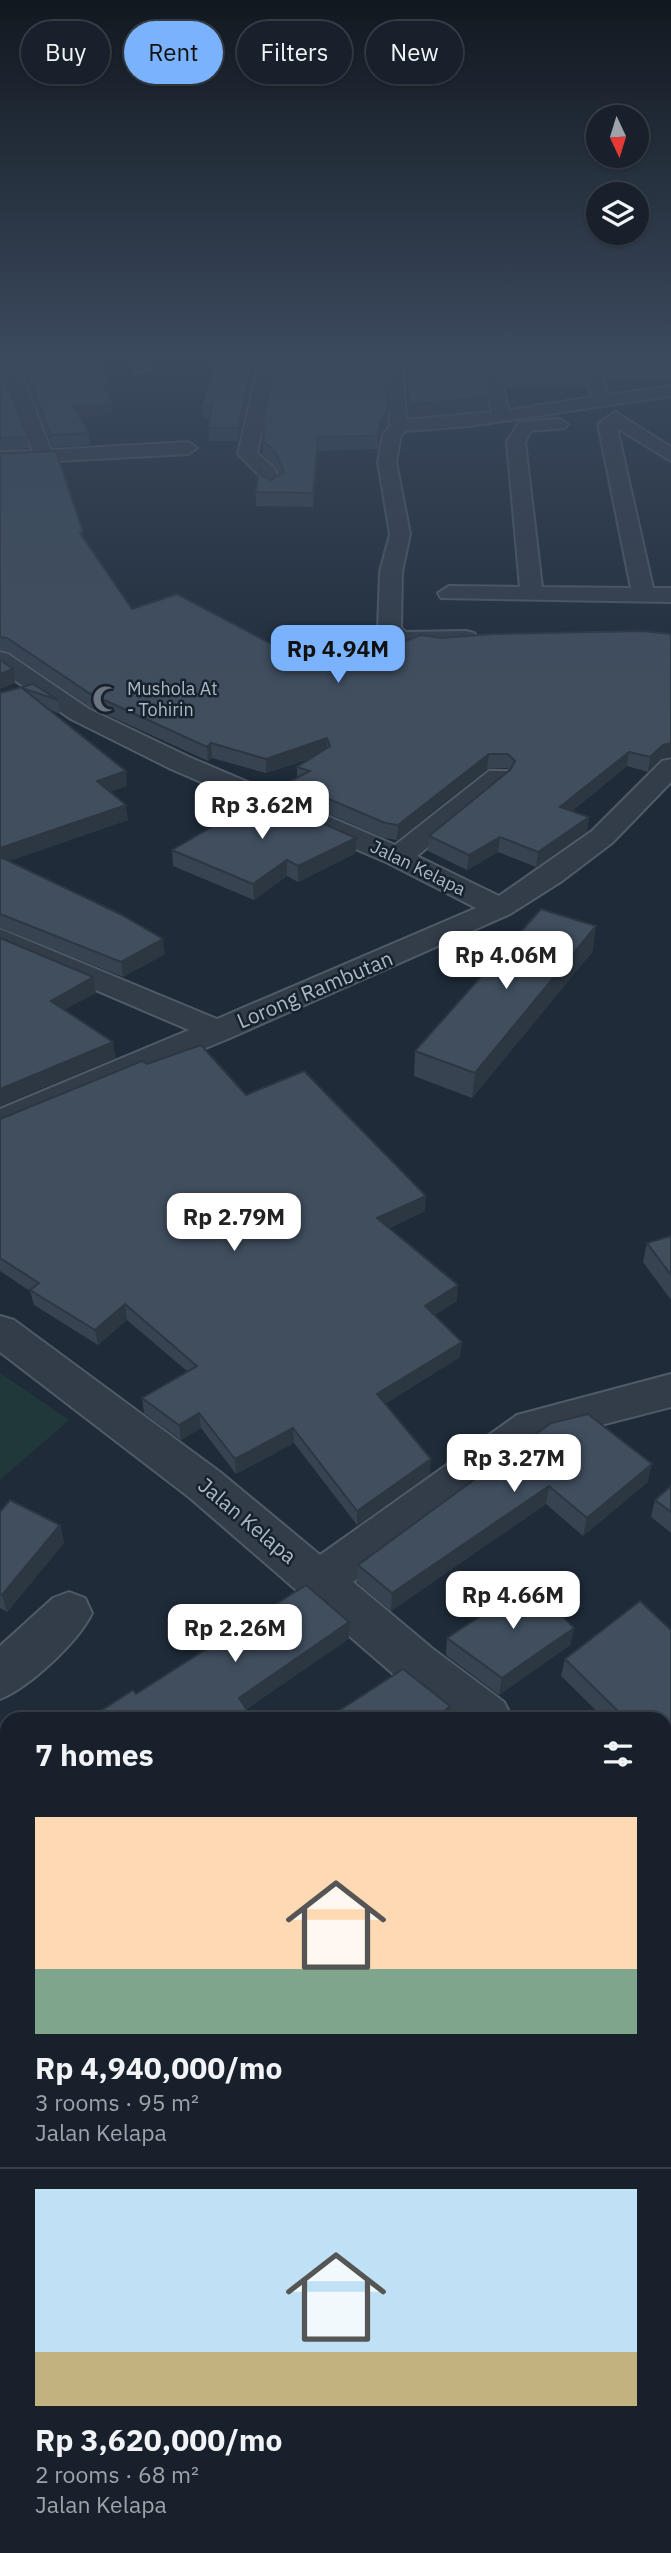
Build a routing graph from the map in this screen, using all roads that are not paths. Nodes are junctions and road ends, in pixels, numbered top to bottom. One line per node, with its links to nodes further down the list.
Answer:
1 (269, 476): 5 (street)
2 (390, 476): 10 (street)
3 (520, 476): 7 (street)
4 (624, 476): 8 (street)
5 (272, 485)
6 (449, 593): 7 (street)
7 (532, 594): 8 (street)
8 (643, 595): 9 (street)
9 (671, 595)
10 (488, 638)
11 (0, 659): 12 (street, Jalan Kelapa)
12 (39, 686): 13 (street); 16 (street, Jalan Kelapa)
13 (13, 694)
14 (671, 767): 17 (street, Lorong Rambutan)
15 (498, 777): 16 (street)
16 (398, 857): 17 (street, Jalan Kelapa)
17 (500, 908): 19 (street, Lorong Rambutan)
18 (0, 938): 19 (street)
19 (218, 1031): 20 (street, Lorong Rambutan)
20 (0, 1122)
21 (0, 1331): 23 (street, Jalan Kelapa)
22 (665, 1401): 23 (street)
23 (319, 1581): 26 (street, Jalan Kelapa)
24 (69, 1612): 25 (street)
25 (0, 1677)
26 (480, 1712)

